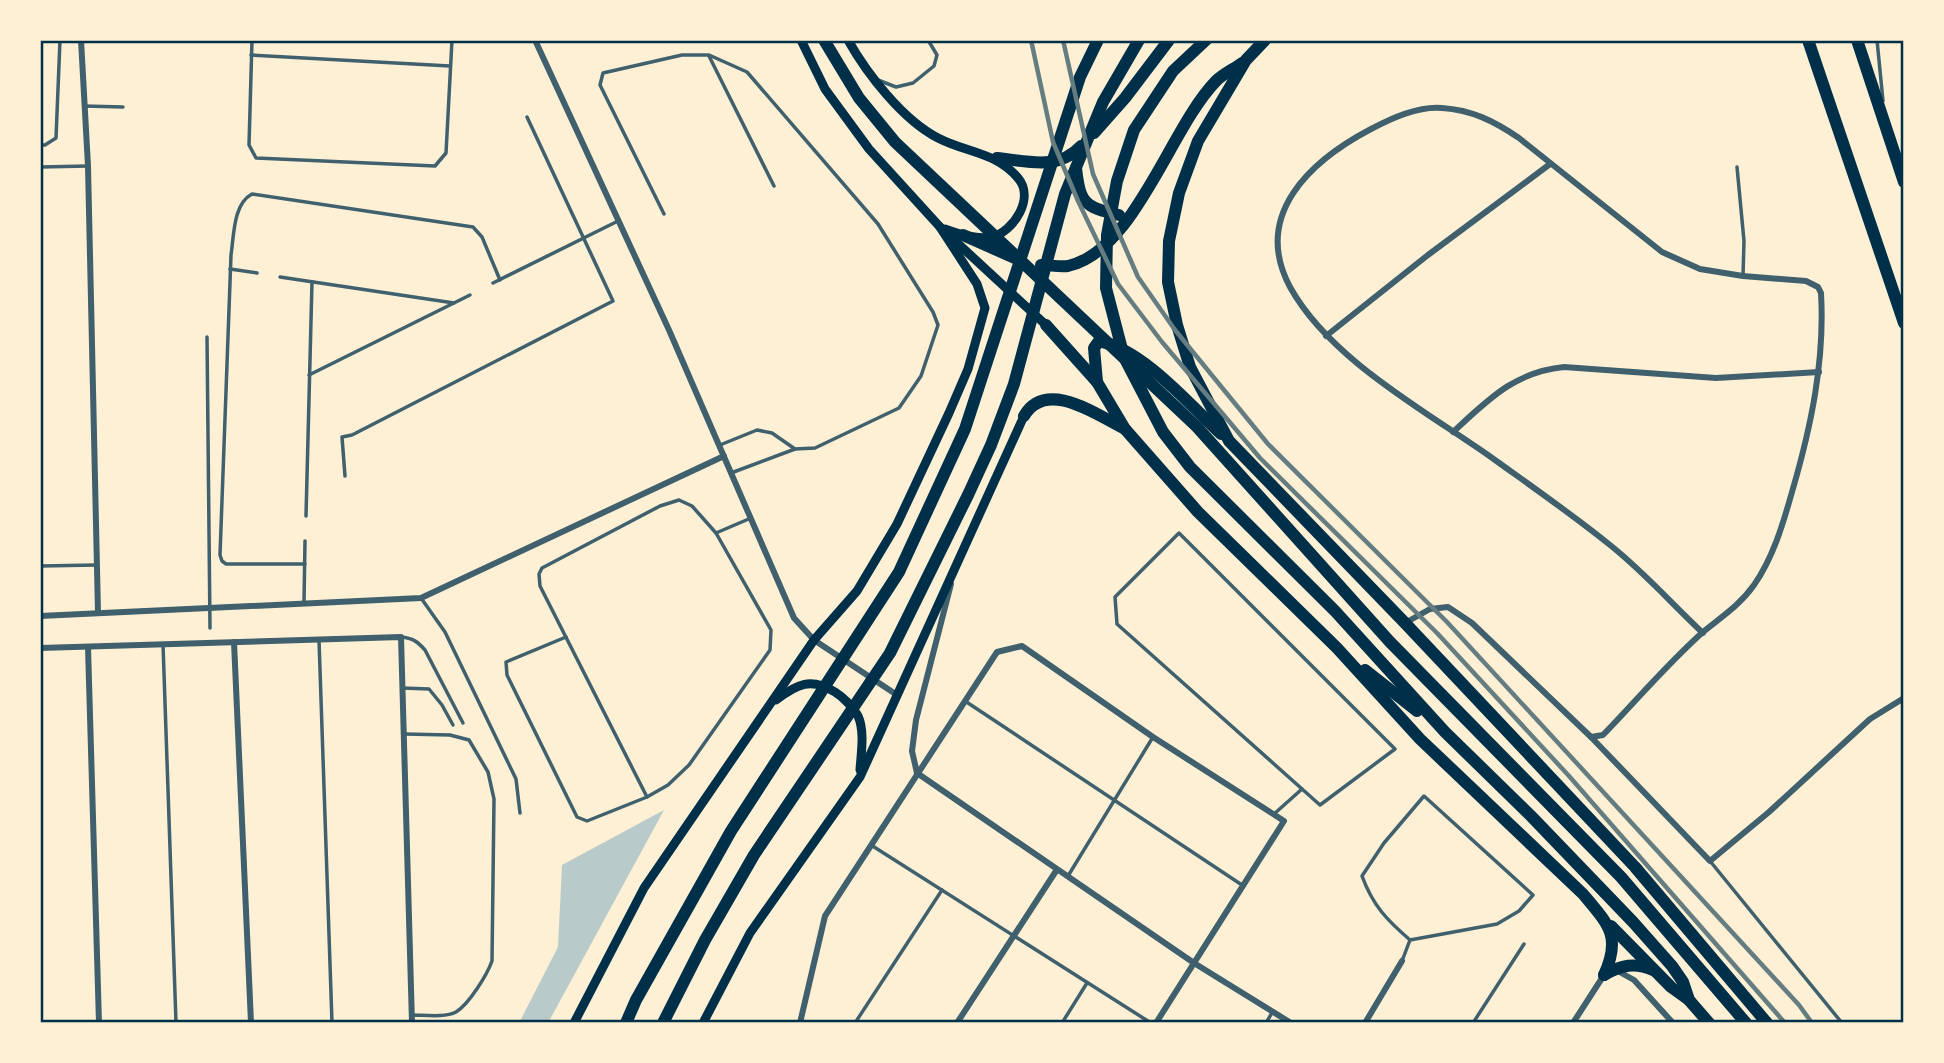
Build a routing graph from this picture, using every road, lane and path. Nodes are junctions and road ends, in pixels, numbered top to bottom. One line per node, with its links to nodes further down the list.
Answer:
1 (60, 40): 27 (lane)
2 (81, 40): 23 (street)
3 (252, 40): 18 (lane)
4 (452, 40): 21 (lane)
5 (535, 40): 38 (street)
6 (801, 40): 39 (main road)
7 (824, 40): 149 (highway)
8 (848, 40): 22 (main road)
9 (928, 40): 22 (lane)
10 (1098, 40): 133 (highway)
11 (1139, 40): 134 (highway)
12 (1168, 40): 28 (highway)
13 (1206, 40): 99 (highway)
14 (1265, 40): 20 (highway)
15 (1808, 40): 51 (highway)
16 (1877, 40): 26 (lane)
17 (1859, 47): 26 (highway)
18 (251, 55): 21 (lane); 21 (lane)
19 (709, 55): 35 (lane); 36 (lane); 63 (lane)
20 (1246, 60): 37 (highway); 61 (highway)
21 (450, 66)
22 (872, 77): 29 (main road)
23 (84, 106): 24 (lane); 31 (street)
24 (123, 107)
25 (527, 117): 41 (lane)
26 (1885, 126): 34 (highway)
27 (40, 145)
28 (1075, 153): 29 (highway); 37 (highway)
29 (997, 158): 40 (main road)
30 (1550, 164): 44 (street); 53 (street); 53 (street)
31 (88, 166): 32 (lane); 73 (street)
32 (40, 167)
33 (1737, 167): 44 (lane)
34 (1904, 182)
35 (774, 186)
36 (664, 214)
37 (1129, 217): 40 (highway)
38 (618, 221): 41 (lane); 62 (street)
39 (940, 227): 40 (main road); 52 (main road); 86 (main road)
40 (963, 235)
41 (584, 238): 46 (lane); 66 (lane)
42 (230, 269): 43 (lane); 46 (lane); 72 (lane)
43 (257, 273)
44 (1743, 276): 55 (street)
45 (280, 277): 47 (lane)
46 (500, 280): 48 (lane)
47 (312, 282): 50 (lane); 56 (lane)
48 (493, 284)
49 (470, 295): 50 (lane)
50 (454, 303): 56 (lane)
51 (1904, 323)
52 (1046, 325): 57 (highway)
53 (1326, 336): 60 (street)
54 (207, 337): 77 (lane)
55 (1819, 372): 60 (street); 82 (street)
56 (309, 374): 67 (lane)
57 (1097, 382): 59 (highway); 61 (highway)
58 (1024, 416): 59 (highway); 71 (main road)
59 (1125, 429): 91 (highway)
60 (1453, 432): 82 (street)
61 (1229, 441): 80 (highway)
62 (719, 445): 63 (lane); 64 (street)
63 (795, 449): 65 (lane)
64 (724, 456): 65 (street); 75 (street)
65 (731, 473): 68 (street)
66 (345, 476)
67 (306, 516)
68 (751, 517): 69 (lane); 86 (street)
69 (716, 533): 83 (lane); 106 (lane)
70 (305, 541): 72 (lane)
71 (964, 544): 93 (main road); 103 (street)
72 (305, 564): 76 (lane)
73 (96, 565): 74 (lane); 78 (street)
74 (40, 566)
75 (421, 598): 76 (street); 108 (lane)
76 (304, 604): 77 (street)
77 (210, 609): 78 (street); 81 (lane)
78 (98, 613): 79 (street)
79 (40, 616)
80 (1405, 623): 102 (street); 150 (highway)
81 (210, 628)
82 (1703, 633): 102 (street)
83 (566, 637): 106 (lane); 106 (lane)
84 (401, 638): 85 (street); 92 (street); 97 (lane)
85 (319, 639): 87 (street); 131 (lane)
86 (814, 640): 93 (street); 96 (main road)
87 (234, 642): 88 (street); 130 (street)
88 (163, 644): 89 (street); 129 (lane)
89 (88, 647): 90 (street); 128 (street)
90 (40, 648)
91 (1337, 648): 99 (highway); 116 (highway)
92 (402, 688): 98 (lane); 100 (street)
93 (897, 695): 104 (main road)
94 (1904, 698): 111 (street)
95 (965, 701): 101 (street); 103 (street); 107 (lane)
96 (766, 708): 104 (main road); 132 (main road)
97 (463, 723)
98 (453, 725)
99 (1445, 732): 125 (highway)
100 (404, 734): 127 (street); 127 (lane)
101 (1153, 737): 107 (lane); 109 (street)
102 (1591, 737): 111 (street)
103 (917, 773): 110 (street); 112 (street)
104 (860, 777): 135 (main road)
105 (1302, 789): 105 (lane); 109 (lane)
106 (647, 797)
107 (1114, 799): 113 (lane); 114 (lane)
108 (520, 813)
109 (1274, 814): 114 (street)
110 (871, 845): 115 (lane); 136 (street)
111 (1710, 861): 151 (lane)
112 (1056, 870): 113 (street); 117 (street)
113 (1066, 877): 121 (street)
114 (1242, 885): 121 (street)
115 (942, 890): 117 (lane); 137 (lane)
116 (1605, 920): 122 (highway); 123 (highway)
117 (1012, 935): 124 (lane); 138 (street)
118 (1410, 940): 118 (lane); 120 (lane)
119 (1524, 944): 145 (lane)
120 (1402, 961): 144 (street)
121 (1194, 963): 126 (street); 141 (street)
122 (1657, 971): 123 (highway); 125 (highway)
123 (1609, 972): 146 (street); 147 (street)
124 (1087, 983): 139 (lane); 140 (lane)
125 (1689, 1000): 148 (highway)
126 (1273, 1012): 142 (lane); 143 (street)
127 (412, 1019)
128 (99, 1023)
129 (176, 1023)
130 (251, 1023)
131 (332, 1023)
132 (574, 1023)
133 (626, 1023)
134 (663, 1023)
135 (703, 1023)
136 (800, 1023)
137 (855, 1023)
138 (957, 1023)
139 (1062, 1023)
140 (1151, 1023)
141 (1156, 1023)
142 (1266, 1023)
143 (1291, 1023)
144 (1365, 1023)
145 (1473, 1023)
146 (1573, 1023)
147 (1673, 1023)
148 (1709, 1023)
149 (1746, 1023)
150 (1767, 1023)
151 (1842, 1023)

